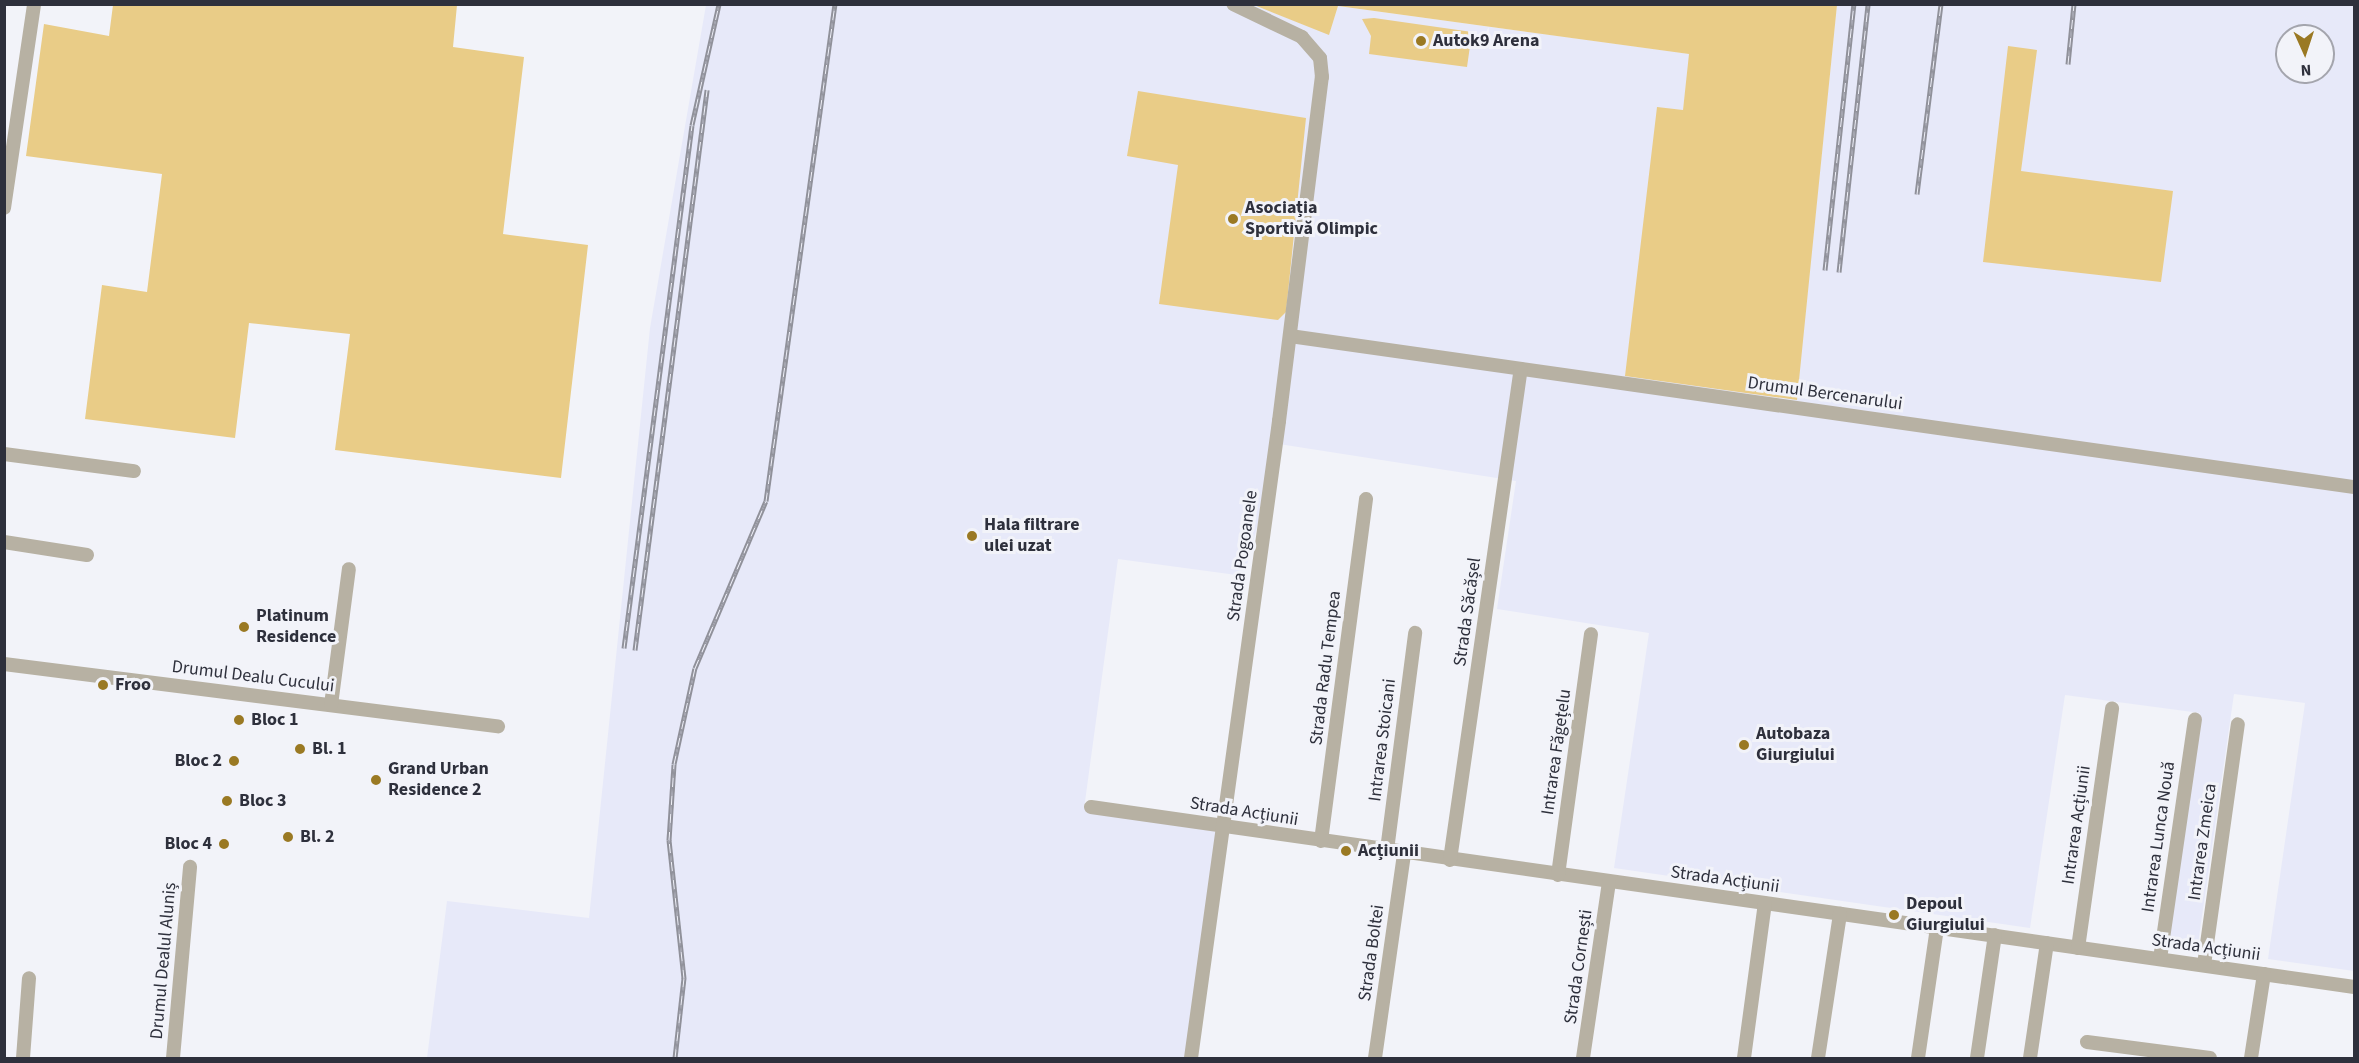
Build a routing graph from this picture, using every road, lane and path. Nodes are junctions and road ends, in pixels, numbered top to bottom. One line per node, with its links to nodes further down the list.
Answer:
1 (34, 4): 3 (street)
2 (1233, 4): 4 (street, Strada Pogoanele)
3 (4, 208)
4 (1290, 336): 5 (street, Drumul Bercenarului); 22 (street, Strada Pogoanele)
5 (1521, 369): 8 (street, Drumul Bercenarului); 26 (street, Strada Săcășel)
6 (4, 454): 7 (street)
7 (134, 471)
8 (2355, 487)
9 (1366, 499): 23 (street, Strada Radu Tempea)
10 (4, 543): 11 (street)
11 (87, 555)
12 (349, 569): 16 (street)
13 (1415, 633): 24 (street, Intrarea Stoicani)
14 (1591, 634): 28 (street, Intrarea Făgețelu)
15 (4, 664): 16 (street, Drumul Dealu Cucului)
16 (331, 705): 20 (street, Drumul Dealu Cucului)
17 (2112, 708): 35 (street, Intrarea Acțiunii)
18 (2195, 720): 36 (street, Intrarea Lunca Nouă)
19 (2238, 724): 37 (street, Intrarea Zmeica)
20 (498, 726)
21 (1091, 807): 22 (street, Strada Acțiunii)
22 (1225, 828): 23 (street, Strada Acțiunii); 44 (street, Strada Pogoanele)
23 (1321, 841): 24 (street, Strada Acțiunii)
24 (1387, 850): 25 (street, Strada Acțiunii)
25 (1404, 853): 26 (street, Strada Acțiunii); 45 (street, Strada Boltei)
26 (1450, 860): 28 (street, Strada Acțiunii)
27 (190, 867): 43 (street, Drumul Dealul Aluniș)
28 (1558, 875): 29 (street, Strada Acțiunii)
29 (1610, 882): 30 (street, Strada Acțiunii); 46 (street, Strada Cornești)
30 (1765, 903): 31 (street, Strada Acțiunii); 47 (street)
31 (1840, 914): 32 (street, Strada Acțiunii); 48 (street)
32 (1937, 927): 33 (street, Strada Acțiunii); 49 (street)
33 (1995, 935): 34 (street, Strada Acțiunii); 50 (street)
34 (2047, 943): 35 (street, Strada Acțiunii); 51 (street)
35 (2078, 948): 36 (street, Strada Acțiunii)
36 (2160, 959): 37 (street, Strada Acțiunii)
37 (2204, 965): 38 (street, Strada Acțiunii)
38 (2264, 974): 40 (street, Strada Acțiunii); 53 (street)
39 (29, 978): 42 (street)
40 (2355, 987)
41 (2086, 1042): 52 (street)
42 (23, 1059)
43 (173, 1059)
44 (1191, 1059)
45 (1375, 1059)
46 (1583, 1059)
47 (1744, 1059)
48 (1818, 1059)
49 (1918, 1059)
50 (1977, 1059)
51 (2030, 1059)
52 (2210, 1059)
53 (2251, 1059)

